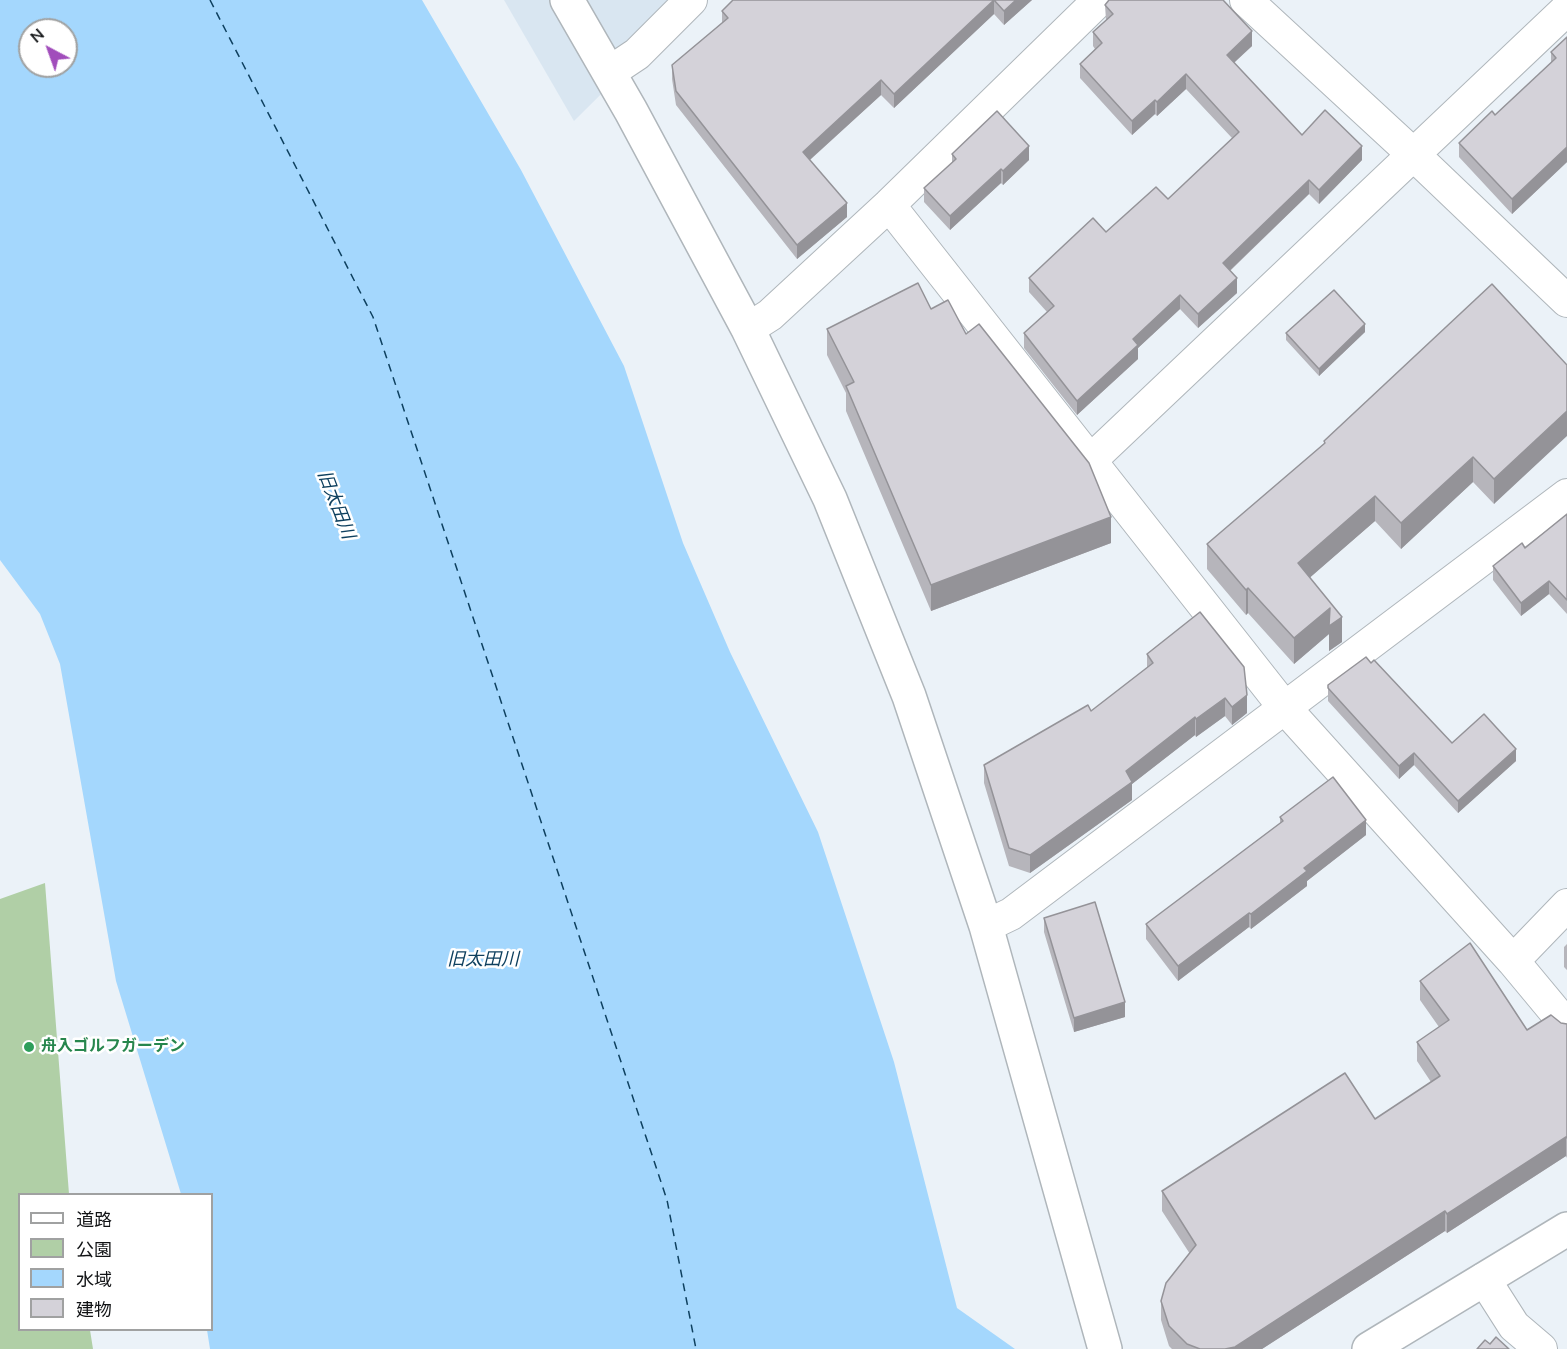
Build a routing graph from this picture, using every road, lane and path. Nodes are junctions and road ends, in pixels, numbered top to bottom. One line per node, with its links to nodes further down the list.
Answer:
1 (567, 0): 6 (street)
2 (691, 0): 6 (street)
3 (1099, 0): 8 (street)
4 (1246, 0): 7 (street)
5 (1567, 9): 7 (street)
6 (610, 72): 10 (street)
7 (1414, 155): 9 (street); 11 (street)
8 (889, 205): 10 (street); 11 (street)
9 (1567, 302)
10 (748, 329): 15 (street)
11 (1091, 460): 13 (street)
12 (1567, 495): 13 (street)
13 (1284, 707): 15 (street); 16 (street)
14 (1567, 905): 16 (street)
15 (986, 926): 20 (street)
16 (1513, 961): 17 (street)
17 (1567, 1026)
18 (1567, 1229): 19 (street)
19 (1484, 1279): 21 (street); 22 (street)
20 (1105, 1349)
21 (1369, 1349)
22 (1541, 1349)

